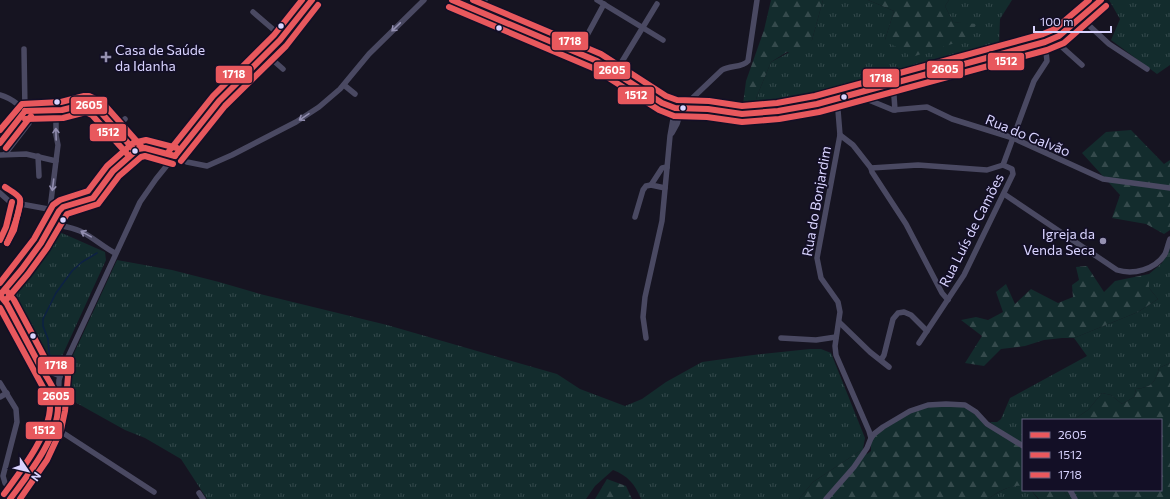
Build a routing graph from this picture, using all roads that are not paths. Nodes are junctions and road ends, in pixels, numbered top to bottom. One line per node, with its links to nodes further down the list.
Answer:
1 (312, 0): 14 (street)
2 (424, 0): 26 (street, one-way to 26)
3 (452, 0): 11 (street)
4 (485, 0): 11 (street)
5 (597, 0): 8 (street)
6 (757, 0): 32 (street)
7 (1101, 0): 12 (street)
8 (604, 4): 13 (street); 19 (street)
9 (657, 4): 13 (street)
10 (253, 12): 14 (street)
11 (480, 12): 19 (street)
12 (1081, 18): 15 (street); 23 (street)
13 (643, 27): 16 (street); 24 (street)
14 (282, 37): 20 (street)
15 (1053, 39): 17 (street); 21 (street)
16 (663, 40)
17 (1046, 42): 25 (street); 39 (street, Rua Luís de Camões)
18 (24, 49): 34 (street)
19 (578, 52): 24 (street)
20 (267, 54): 22 (street); 45 (street)
21 (1082, 65)
22 (283, 69)
23 (1147, 69)
24 (615, 73): 31 (street)
25 (894, 83): 27 (street); 33 (street)
26 (344, 85): 28 (street); 45 (street, one-way to 45)
27 (859, 92): 30 (street); 33 (street, Rua do Galvão)
28 (355, 94)
29 (0, 95): 34 (street)
30 (837, 98): 32 (street); 38 (street, Rua do Bonjardim)
31 (675, 108): 32 (street); 40 (street)
32 (682, 108): 40 (street)
33 (896, 110): 39 (street, Rua do Galvão)
34 (25, 111): 35 (street); 41 (street); 43 (street)
35 (46, 111): 37 (street); 46 (street, one-way to 35)
36 (125, 119): 37 (street)
37 (115, 129): 42 (street)
38 (840, 135): 49 (street); 66 (street, Rua do Bonjardim)
39 (1013, 138): 47 (street, Rua Luís de Camões); 53 (street, Rua do Galvão)
40 (670, 139): 48 (street)
41 (0, 143)
42 (135, 151): 45 (street); 58 (street)
43 (2, 155): 44 (street)
44 (38, 156): 46 (street); 50 (street)
45 (174, 156): 63 (street)
46 (56, 161): 57 (street, one-way to 57)
47 (1003, 165): 49 (street); 55 (street, Rua Luís de Camões)
48 (667, 167): 51 (street); 52 (street)
49 (871, 168): 65 (street)
50 (39, 176)
51 (651, 185): 52 (street); 59 (street)
52 (665, 188): 69 (street)
53 (1170, 188)
54 (0, 193): 56 (street)
55 (1004, 194): 62 (street); 65 (street, Rua Luís de Camões)
56 (12, 202): 57 (street); 61 (street)
57 (50, 209): 58 (street)
58 (58, 211): 60 (street)
59 (635, 217)
60 (52, 224): 63 (street, one-way to 60); 64 (street)
61 (0, 240)
62 (1170, 240)
63 (115, 253): 76 (street)
64 (0, 295): 74 (street)
65 (948, 300): 67 (street, Rua Luís de Camões)
66 (840, 322): 68 (street, Rua do Bonjardim); 72 (street)
67 (927, 331): 71 (street, Rua Luís de Camões); 72 (street)
68 (836, 337): 70 (street); 82 (street, Rua do Bonjardim)
69 (646, 338)
70 (781, 338)
71 (919, 343)
72 (881, 360): 73 (street)
73 (889, 367)
74 (41, 368): 75 (street); 76 (street)
75 (46, 376): 76 (street); 80 (street)
76 (59, 378): 80 (street)
77 (0, 383): 78 (street)
78 (7, 393): 79 (street); 86 (street)
79 (0, 397)
80 (58, 405): 81 (street)
81 (54, 427): 84 (street); 86 (street)
82 (870, 438): 83 (street); 89 (street)
83 (1022, 445)
84 (154, 492)
85 (199, 493): 88 (street)
86 (14, 494): 87 (street)
87 (10, 499)
88 (203, 499)
89 (826, 499)

